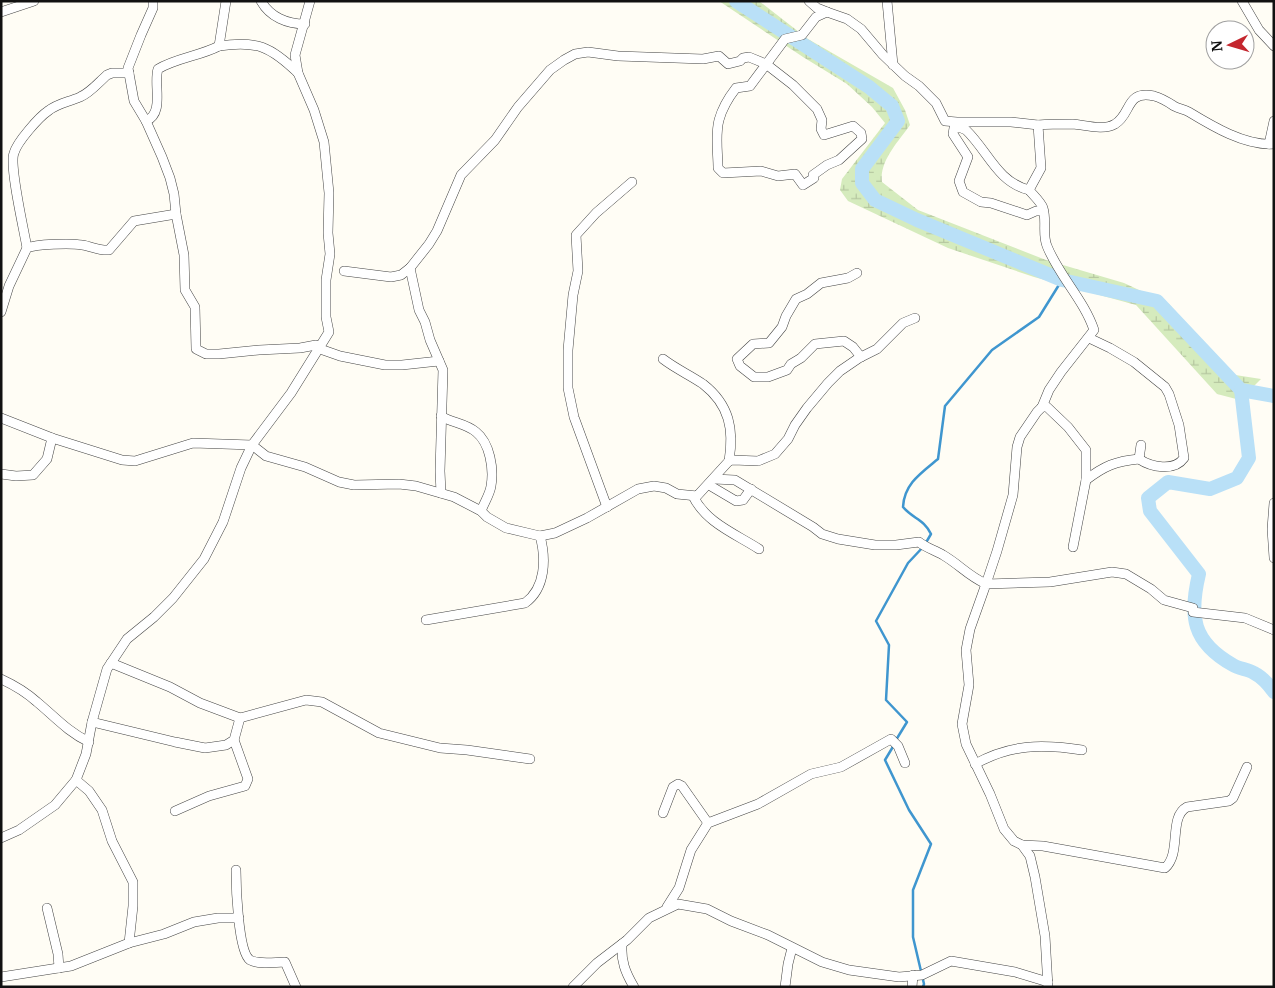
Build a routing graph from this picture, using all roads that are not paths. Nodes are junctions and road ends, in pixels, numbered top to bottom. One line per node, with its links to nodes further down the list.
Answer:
1 (34, 1): 9 (street)
2 (152, 1): 16 (street)
3 (226, 1): 12 (street)
4 (260, 1): 11 (street)
5 (310, 1): 11 (street)
6 (809, 1): 10 (street)
7 (887, 1): 15 (street)
8 (1242, 1): 13 (street)
9 (1, 12)
10 (827, 12): 14 (street); 15 (street)
11 (305, 24): 17 (street)
12 (219, 46): 17 (street); 18 (street)
13 (1274, 46)
14 (766, 64): 14 (street); 27 (street)
15 (893, 64): 20 (street)
16 (129, 73): 18 (street); 26 (street)
17 (298, 73): 33 (street)
18 (146, 121): 25 (street)
19 (1274, 121): 21 (street)
20 (1038, 124): 21 (street); 23 (street)
21 (1271, 144)
22 (632, 182): 52 (street)
23 (1029, 190): 24 (street); 24 (street)
24 (1043, 211): 32 (street)
25 (176, 214): 26 (street); 33 (street)
26 (27, 248): 30 (street)
27 (410, 268): 28 (street); 36 (street)
28 (344, 271)
29 (857, 273): 34 (street)
30 (1, 312)
31 (915, 318): 34 (street)
32 (1089, 338): 37 (street); 43 (street)
33 (319, 347): 36 (street); 41 (street)
34 (861, 357): 44 (street)
35 (663, 359): 44 (street)
36 (439, 361): 39 (street)
37 (1042, 407): 46 (street); 58 (street)
38 (2, 416): 40 (street)
39 (441, 416): 49 (street); 53 (street)
40 (52, 438): 41 (street); 45 (street)
41 (252, 445): 49 (street); 61 (street)
42 (1140, 445): 43 (street)
43 (1139, 459): 46 (street)
44 (729, 461): 47 (street)
45 (1, 474)
46 (1086, 480): 55 (street)
47 (711, 482): 48 (street); 48 (street); 50 (street)
48 (751, 489): 58 (street)
49 (441, 493): 53 (street)
50 (692, 496): 52 (street); 56 (street)
51 (1274, 503): 57 (street)
52 (607, 507): 54 (street)
53 (481, 511): 54 (street)
54 (540, 536): 59 (street)
55 (1073, 547)
56 (759, 549)
57 (1274, 558)
58 (986, 584): 60 (street); 70 (street)
59 (426, 620)
60 (1274, 630)
61 (111, 663): 63 (street); 64 (street)
62 (1, 678): 66 (street)
63 (240, 718): 65 (street); 68 (street)
64 (92, 722): 65 (street); 66 (street)
65 (234, 740): 73 (street)
66 (89, 742): 72 (street)
67 (1082, 750): 70 (street)
68 (530, 759)
69 (905, 763): 75 (street)
70 (975, 764): 77 (street)
71 (1247, 767): 77 (street)
72 (76, 780): 76 (street); 82 (street)
73 (175, 811)
74 (663, 813): 75 (street)
75 (708, 823): 79 (street)
76 (1, 838)
77 (1022, 845): 88 (street)
78 (236, 870): 81 (street)
79 (668, 907): 83 (street); 84 (street)
80 (47, 908): 85 (street)
81 (239, 918): 82 (street); 89 (street)
82 (129, 943): 85 (street)
83 (622, 944): 90 (street); 91 (street)
84 (792, 948): 86 (street); 92 (street)
85 (59, 968): 87 (street)
86 (913, 975): 88 (street); 93 (street)
87 (1, 977)
88 (1048, 984)
89 (296, 987)
90 (573, 987)
91 (634, 987)
92 (785, 987)
93 (912, 987)

